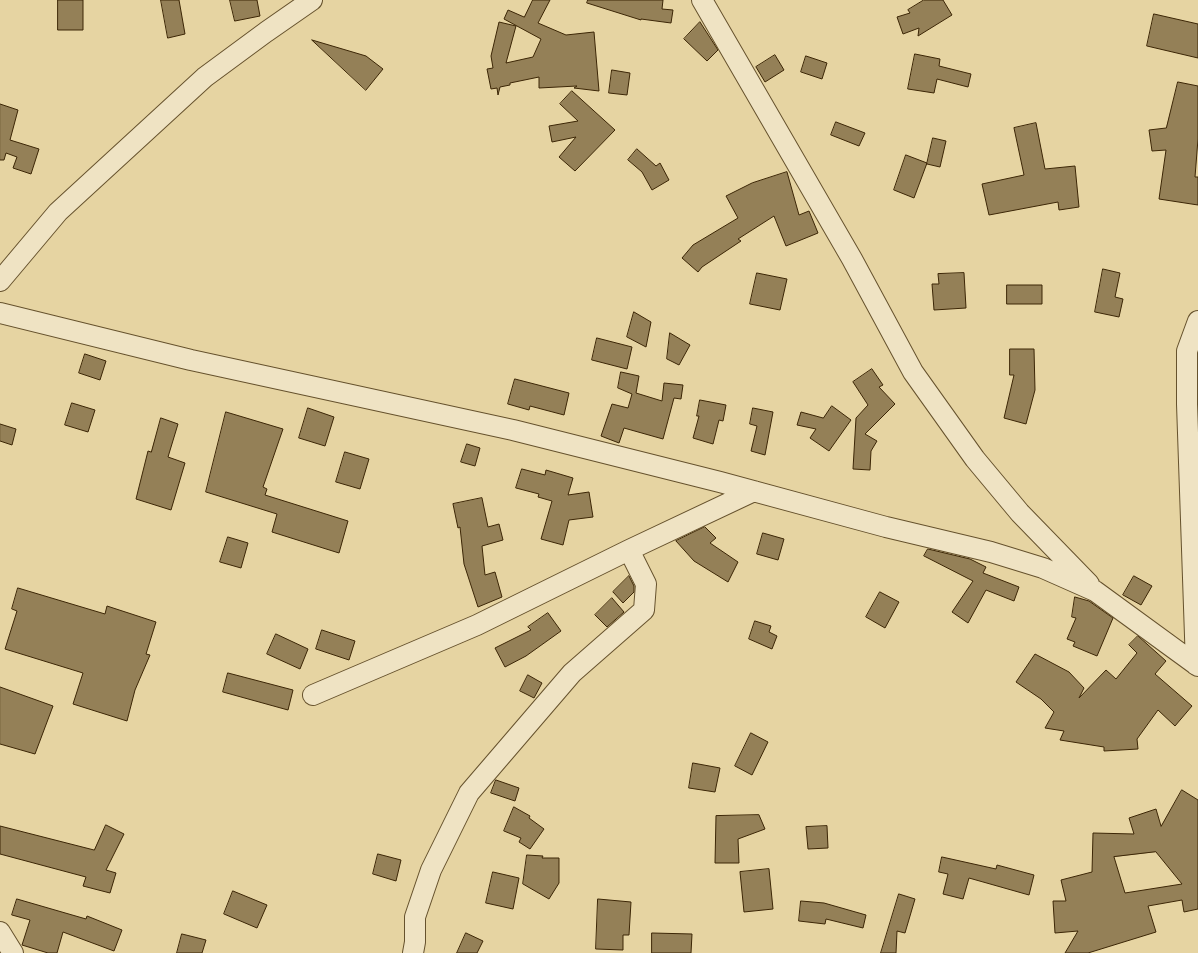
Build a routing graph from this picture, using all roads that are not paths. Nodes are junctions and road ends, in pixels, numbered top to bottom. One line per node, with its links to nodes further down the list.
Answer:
1 (312, 0): 3 (street)
2 (702, 0): 8 (street)
3 (0, 280)
4 (0, 313): 6 (street)
5 (1198, 321): 9 (street)
6 (754, 491): 7 (street); 8 (street)
7 (629, 550): 10 (street); 13 (street)
8 (1095, 591): 9 (street)
9 (1197, 666)
10 (313, 695)
11 (0, 932): 12 (street)
12 (13, 953)
13 (413, 953)

